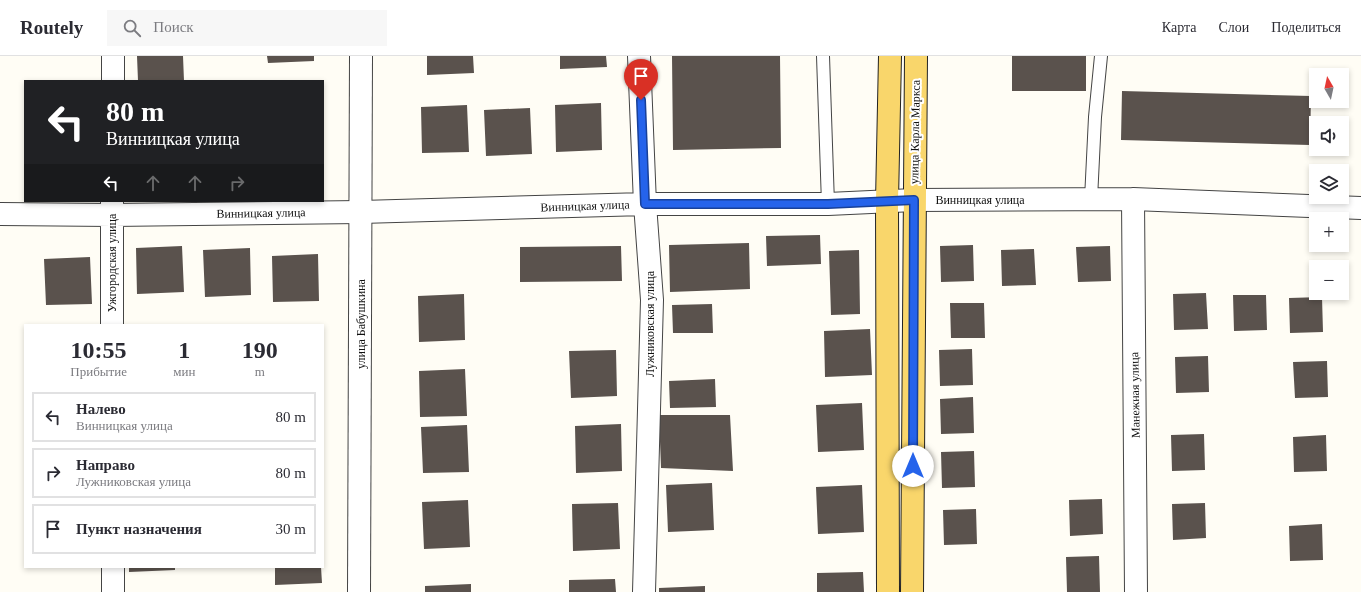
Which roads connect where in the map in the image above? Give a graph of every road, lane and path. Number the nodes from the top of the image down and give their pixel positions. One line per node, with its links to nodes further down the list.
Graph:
1 (113, 56): 8 (street)
2 (361, 56): 17 (street, улица Бабушкина)
3 (639, 56): 13 (street, Лужниковская улица)
4 (823, 56): 14 (lane)
5 (890, 56): 12 (main road)
6 (916, 56): 11 (main road, улица Карла Маркса)
7 (1101, 56): 9 (lane)
8 (113, 80)
9 (1091, 199): 10 (street, Винницкая улица); 11 (street, Винницкая улица)
10 (1133, 199): 16 (street, Винницкая улица); 26 (street, Манежная улица)
11 (914, 200): 12 (street, Винницкая улица); 25 (main road, улица Карла Маркса)
12 (887, 201): 14 (street, Винницкая улица); 24 (main road)
13 (645, 204): 14 (street, Винницкая улица); 17 (street, Винницкая улица); 23 (street, Лужниковская улица)
14 (828, 204)
15 (112, 208): 17 (street, Винницкая улица); 18 (street, Винницкая улица); 19 (street, Ужгородская улица)
16 (1361, 208)
17 (361, 212): 22 (street, улица Бабушкина)
18 (0, 214)
19 (112, 324)
20 (113, 568): 21 (street)
21 (114, 592)
22 (359, 592)
23 (644, 592)
24 (888, 592)
25 (912, 592)
26 (1136, 592)

